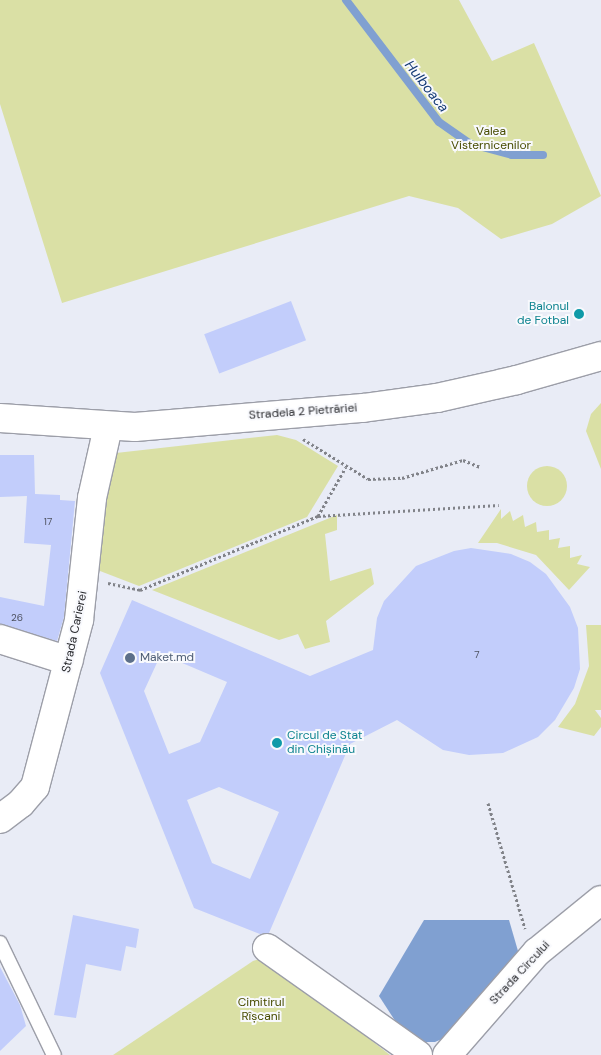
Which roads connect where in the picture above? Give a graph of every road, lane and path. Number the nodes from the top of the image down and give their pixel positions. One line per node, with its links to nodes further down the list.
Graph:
1 (601, 356): 2 (street, Stradela 2 Pietrăriei)
2 (268, 414): 4 (street, Stradela 2 Pietrăriei); 5 (path)
3 (0, 418): 4 (street, Stradela 2 Pietrăriei)
4 (108, 427): 9 (street, Strada Carierei)
5 (346, 467): 6 (path); 8 (path)
6 (480, 467)
7 (499, 505): 8 (path)
8 (318, 516): 9 (path)
9 (86, 578): 11 (street, Strada Carierei)
10 (0, 639): 11 (street)
11 (69, 661): 13 (street, Strada Carierei)
12 (488, 803): 17 (path)
13 (0, 819)
14 (601, 900): 17 (street, Strada Circului)
15 (0, 943): 18 (lane)
16 (268, 948): 19 (street)
17 (537, 952): 20 (street, Strada Circului)
18 (54, 1055)
19 (418, 1055)
20 (447, 1055)

